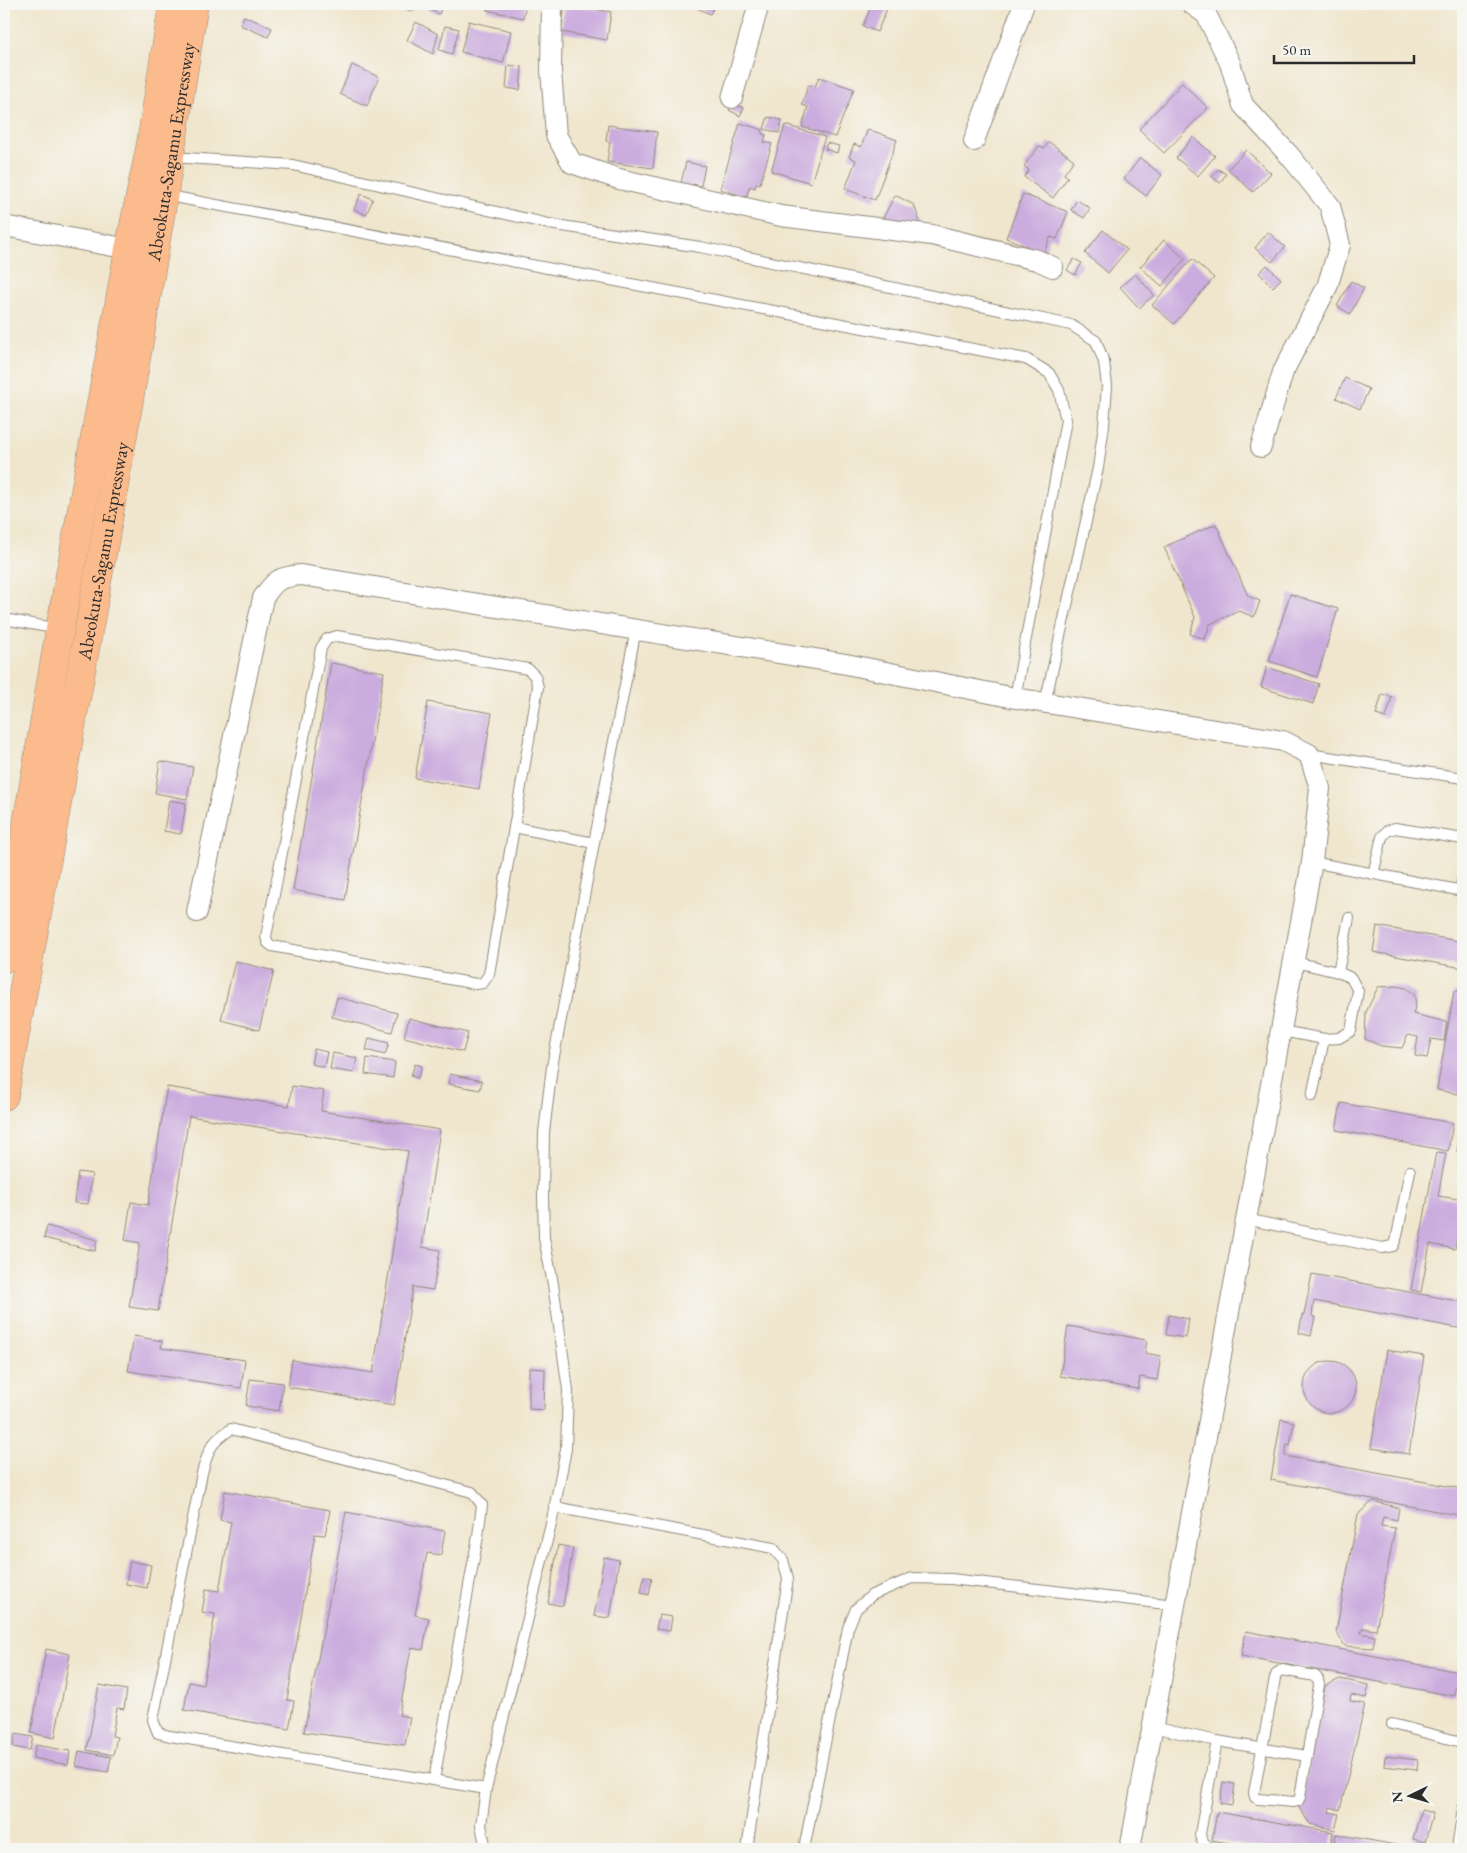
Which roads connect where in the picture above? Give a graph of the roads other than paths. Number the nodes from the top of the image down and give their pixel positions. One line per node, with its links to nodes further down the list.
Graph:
1 (173, 4): 9 (highway, Abeokuta-Sagamu Expressway)
2 (194, 4): 9 (highway, Abeokuta-Sagamu Expressway)
3 (552, 4): 13 (street)
4 (760, 4): 7 (street)
5 (1024, 4): 8 (street)
6 (1192, 4): 14 (street)
7 (732, 98)
8 (974, 140)
9 (160, 152): 10 (highway, Abeokuta-Sagamu Expressway); 19 (lane)
10 (153, 190): 12 (highway, Abeokuta-Sagamu Expressway); 18 (lane); 36 (highway, Abeokuta-Sagamu Expressway)
11 (4, 226): 12 (street)
12 (129, 249): 16 (highway, Abeokuta-Sagamu Expressway)
13 (1053, 268)
14 (1261, 447)
15 (4, 619): 16 (lane)
16 (60, 629): 31 (highway, Abeokuta-Sagamu Expressway)
17 (636, 629): 18 (street); 24 (lane); 29 (street)
18 (1015, 698): 19 (street)
19 (1045, 703): 20 (street)
20 (1309, 754): 21 (lane); 25 (street)
21 (1463, 778)
22 (514, 827): 22 (lane); 24 (lane)
23 (1463, 839): 26 (lane)
24 (594, 843): 40 (lane)
25 (1312, 862): 26 (lane); 32 (street)
26 (1373, 874): 28 (lane)
27 (1463, 877): 28 (lane)
28 (1462, 891)
29 (197, 912)
30 (1349, 918): 33 (lane)
31 (4, 959)
32 (1295, 962): 33 (lane); 34 (street)
33 (1338, 972): 35 (lane)
34 (1282, 1031): 35 (lane); 39 (street)
35 (1324, 1039): 37 (lane)
36 (4, 1096)
37 (1312, 1096)
38 (1410, 1171): 39 (lane)
39 (1246, 1219): 41 (street)
40 (554, 1507): 49 (lane); 52 (lane)
41 (1175, 1605): 43 (street); 53 (lane)
42 (1392, 1724): 45 (lane)
43 (1152, 1726): 44 (lane); 54 (street)
44 (1217, 1741): 46 (lane); 55 (lane)
45 (1463, 1745)
46 (1262, 1748): 47 (lane); 47 (lane); 47 (lane)
47 (1307, 1756)
48 (434, 1780): 48 (lane); 49 (lane)
49 (486, 1789): 51 (lane)
50 (1463, 1808): 56 (lane)
51 (486, 1849)
52 (747, 1849)
53 (804, 1849)
54 (1130, 1849)
55 (1219, 1849)
56 (1457, 1849)

